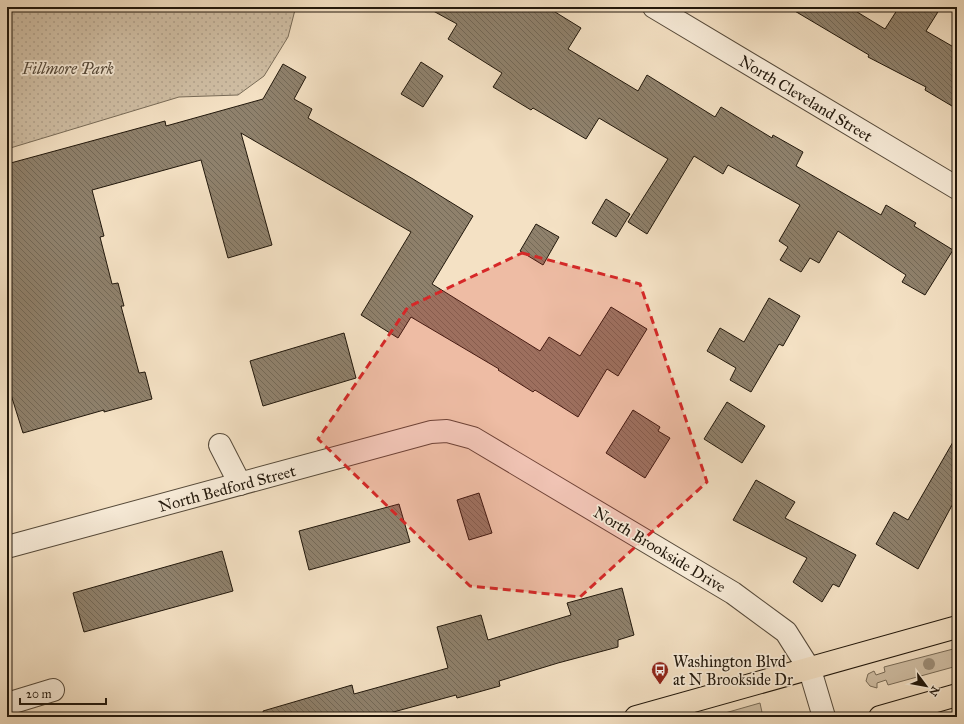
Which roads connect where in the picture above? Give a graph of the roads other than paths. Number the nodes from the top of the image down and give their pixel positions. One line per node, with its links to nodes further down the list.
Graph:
1 (654, 7): 2 (street, North Cleveland Street)
2 (957, 188)
3 (447, 431): 5 (street, North Bedford Street); 8 (street, North Brookside Drive)
4 (220, 445): 5 (street)
5 (240, 484): 6 (street, North Bedford Street)
6 (7, 547)
7 (957, 627): 8 (main road)
8 (810, 670): 12 (main road); 13 (street, North Brookside Drive)
9 (53, 690): 11 (street)
10 (957, 695): 14 (main road)
11 (7, 704)
12 (636, 717)
13 (824, 717)
14 (880, 717)

